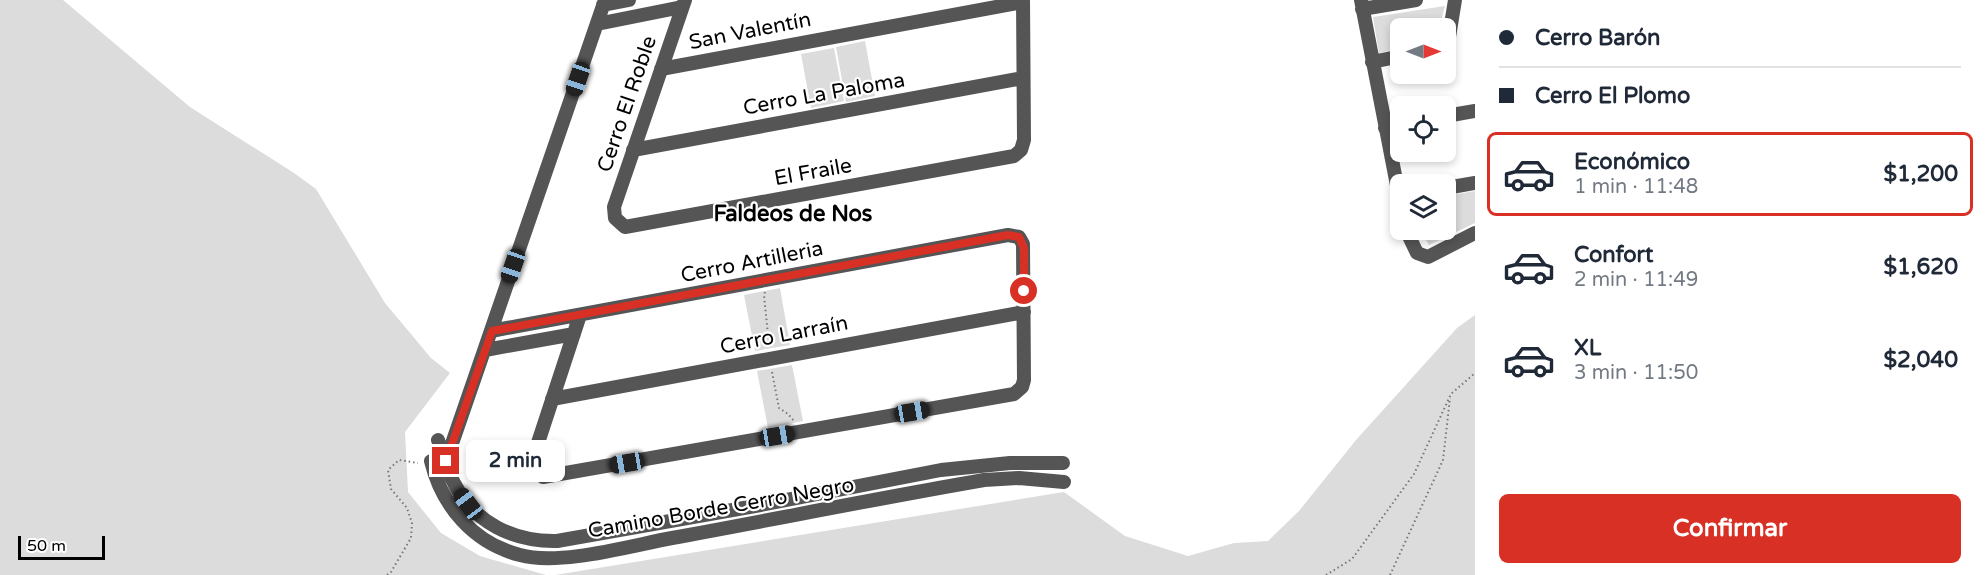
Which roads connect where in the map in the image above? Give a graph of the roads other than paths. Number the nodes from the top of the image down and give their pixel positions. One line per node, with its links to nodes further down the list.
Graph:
1 (629, 0): 5 (street)
2 (1416, 0): 7 (street)
3 (1455, 0): 9 (street)
4 (1023, 1): 13 (street, San Valentín); 14 (street)
5 (604, 3): 10 (street)
6 (684, 3): 10 (street); 13 (street, Cerro El Roble)
7 (1383, 3): 8 (street)
8 (1361, 5): 12 (street)
9 (1452, 18)
10 (597, 24): 28 (street)
11 (1390, 58): 12 (street)
12 (1372, 62): 18 (street)
13 (661, 69): 19 (street, Cerro El Roble)
14 (1023, 78): 19 (street, Cerro La Paloma); 23 (street, El Fraile)
15 (1475, 111): 16 (street)
16 (1456, 114)
17 (1390, 127): 18 (street)
18 (1385, 128): 20 (street)
19 (633, 150): 23 (street, Cerro El Roble)
20 (1395, 174)
21 (1475, 183): 22 (street)
22 (1456, 186)
23 (617, 222)
24 (1475, 233): 25 (street)
25 (1411, 240)
26 (1024, 312): 27 (street, Cerro Artilleria); 31 (street, Cerro Larraín); 31 (street)
27 (580, 315): 28 (street, Cerro Artilleria); 29 (street)
28 (492, 331): 30 (street)
29 (573, 334): 30 (street); 31 (street)
30 (485, 350): 33 (street)
31 (552, 399)
32 (438, 440): 33 (street, Camino Borde Cerro Negro)
33 (437, 465): 33 (street, Camino Borde Cerro Negro)

